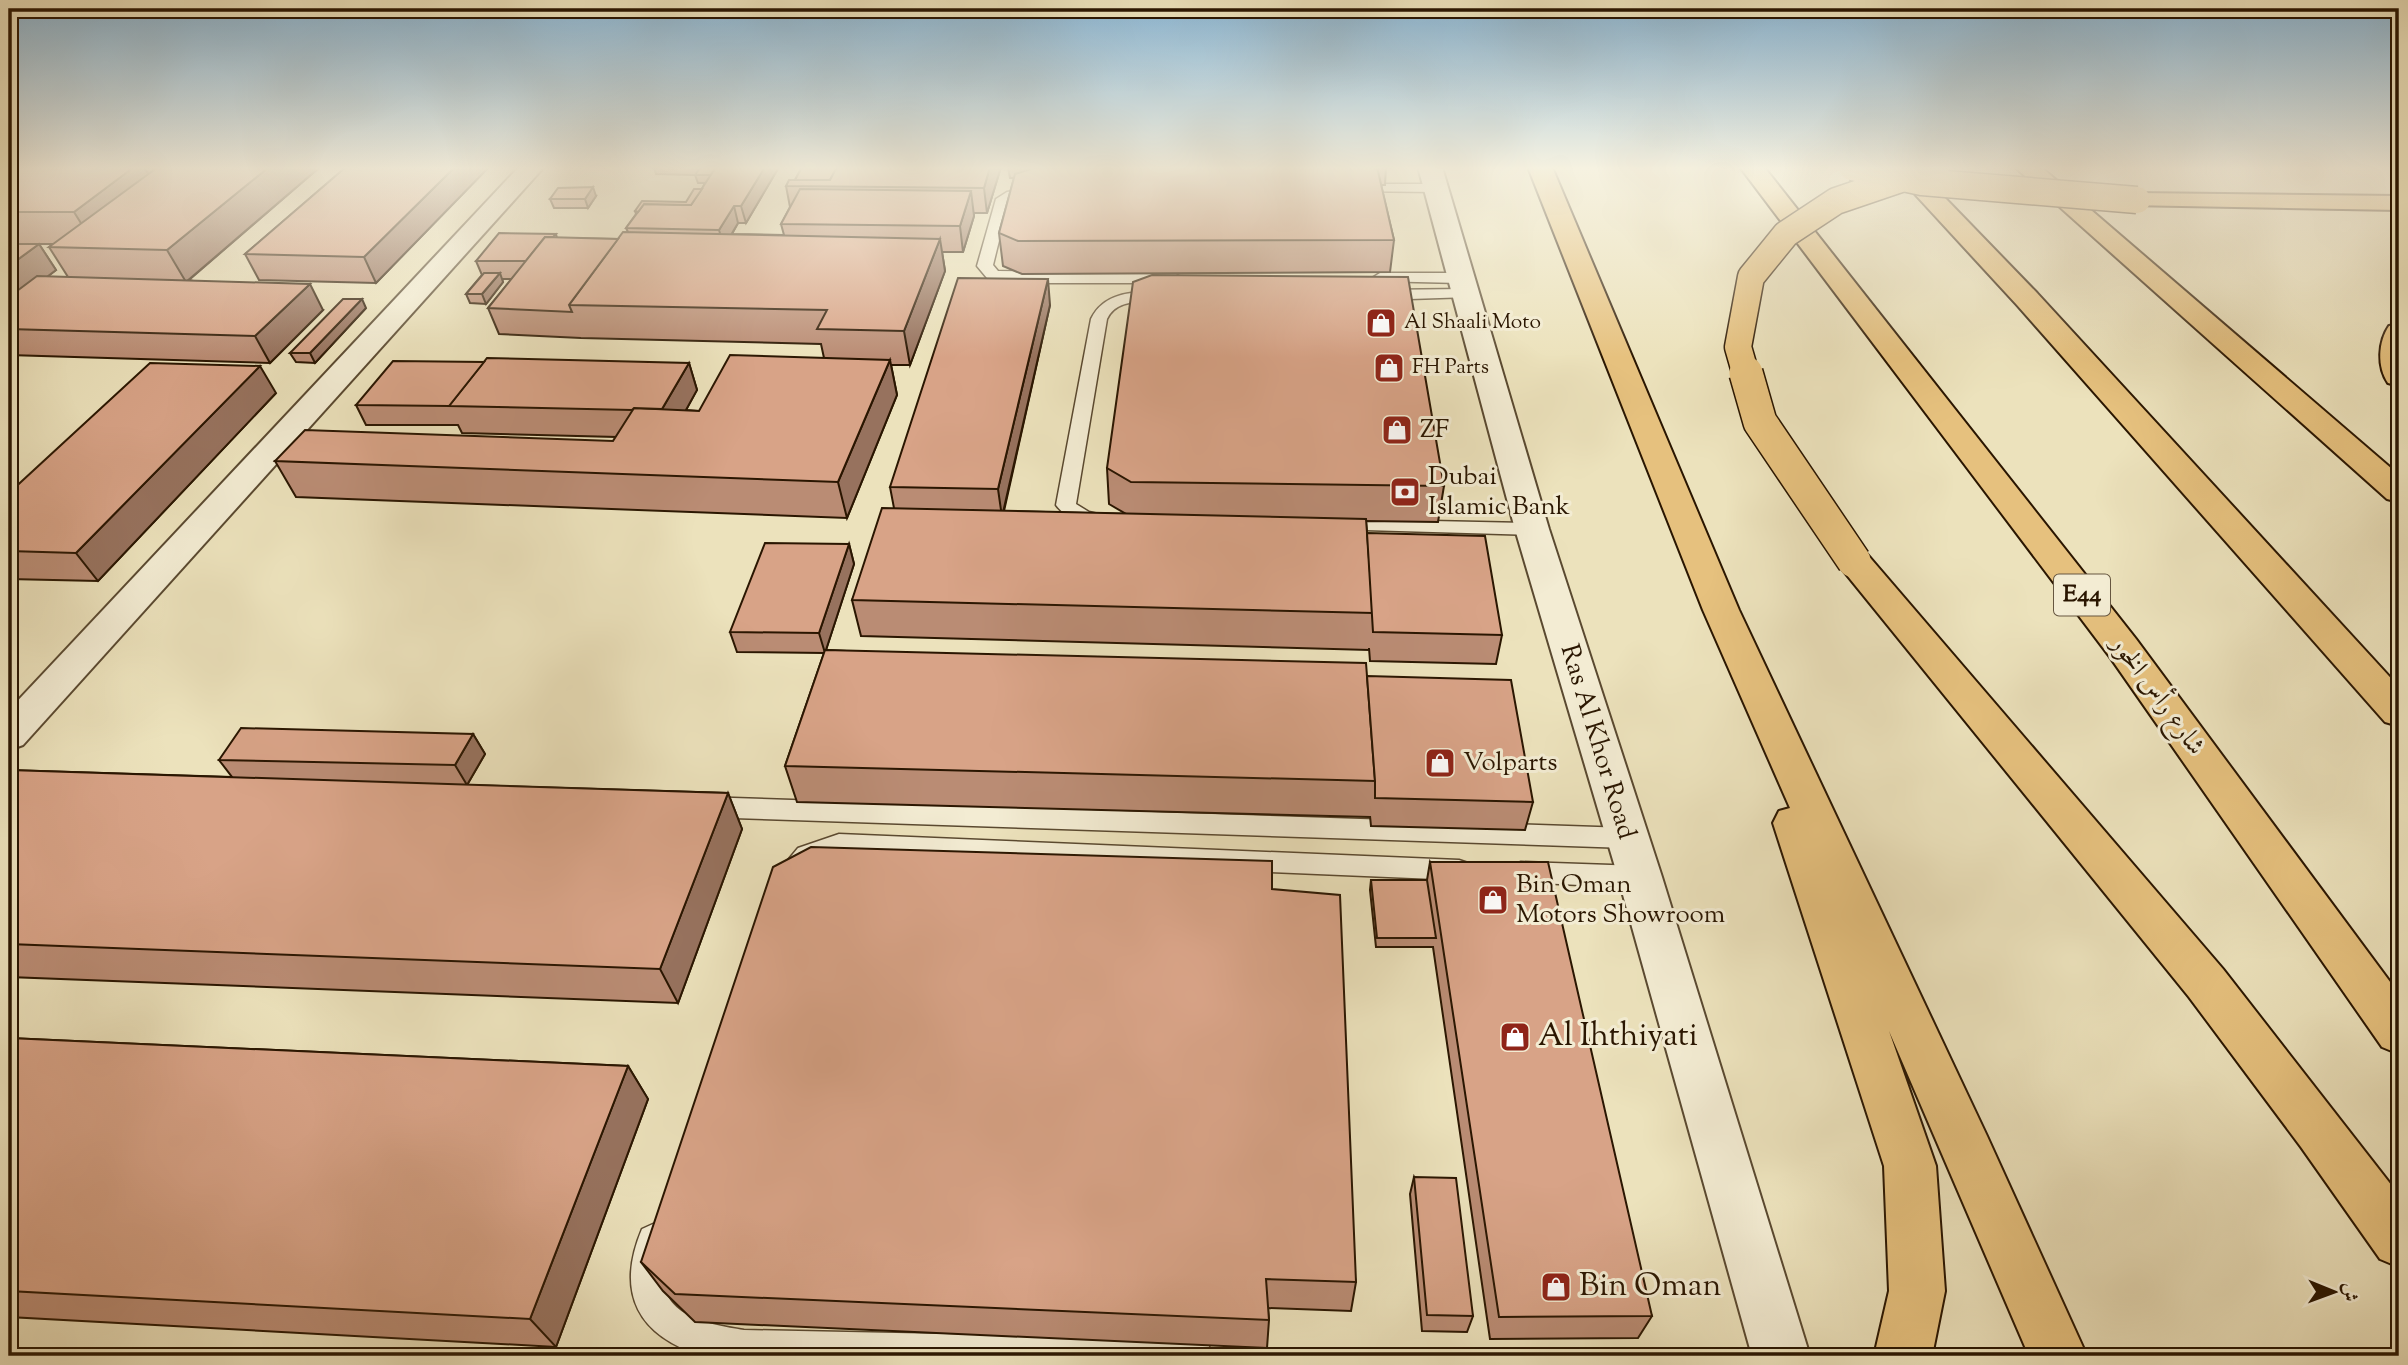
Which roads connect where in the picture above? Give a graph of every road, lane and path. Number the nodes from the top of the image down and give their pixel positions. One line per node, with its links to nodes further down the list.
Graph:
1 (473, 231): 21 (street)
2 (994, 231): 9 (lane)
3 (1447, 231): 11 (street, Ras Al Khor Road)
4 (1566, 231): 19 (highway)
5 (1791, 231): 28 (highway, bridge)
6 (1801, 231): 26 (highway, شارع رأس الخور / E44)
7 (1962, 231): 20 (highway)
8 (2100, 231): 15 (highway)
9 (1183, 278)
10 (1359, 286): 11 (lane)
11 (1462, 286): 18 (street, Ras Al Khor Road)
12 (1177, 296): 16 (lane)
13 (2399, 332): 14 (highway)
14 (2399, 377)
15 (2399, 492)
16 (1119, 520)
17 (1325, 525): 18 (lane)
18 (1532, 529): 23 (street, Ras Al Khor Road)
19 (1721, 610): 31 (highway); 32 (highway)
20 (2399, 712)
21 (9, 734)
22 (678, 806): 23 (lane)
23 (1627, 838): 25 (street, Ras Al Khor Road)
24 (781, 875): 25 (lane)
25 (1640, 877): 30 (street, Ras Al Khor Road)
26 (2399, 1032)
27 (662, 1210): 29 (lane)
28 (2399, 1240)
29 (1196, 1356)
30 (1781, 1356)
31 (1903, 1356)
32 (2058, 1356)

